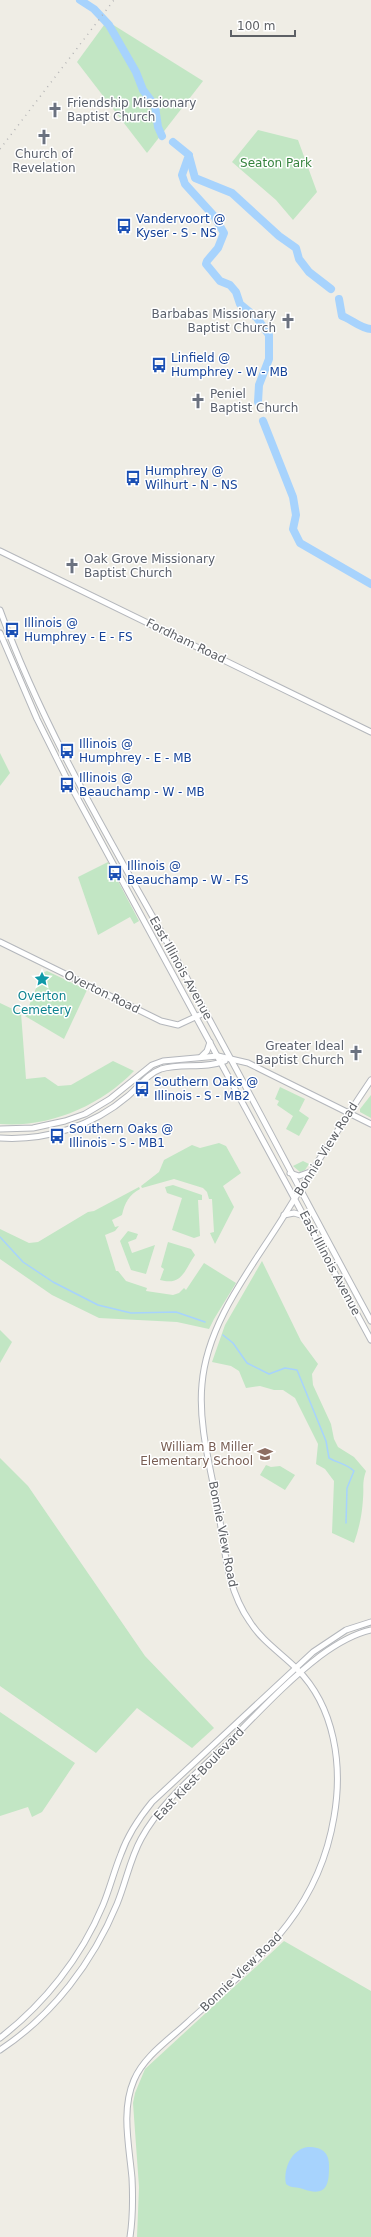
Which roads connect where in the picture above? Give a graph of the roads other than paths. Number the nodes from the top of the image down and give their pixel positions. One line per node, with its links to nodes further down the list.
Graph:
1 (0, 551): 4 (main road, Fordham Road)
2 (0, 611): 6 (main road, East Illinois Avenue)
3 (0, 633): 7 (main road, East Illinois Avenue)
4 (371, 732)
5 (0, 942): 7 (main road, Overton Road)
6 (206, 1012): 7 (main road, Overton Road); 11 (main road, East Illinois Avenue)
7 (197, 1017): 8 (main road, East Illinois Avenue)
8 (210, 1042): 9 (main road, East Illinois Avenue); 10 (main road)
9 (218, 1056): 10 (main road); 11 (main road); 12 (main road, East Illinois Avenue)
10 (200, 1057): 13 (main road)
11 (230, 1060): 12 (main road); 16 (main road); 17 (main road, East Illinois Avenue)
12 (222, 1063): 14 (main road); 18 (main road, East Illinois Avenue)
13 (149, 1067): 14 (main road); 20 (main road)
14 (153, 1073): 22 (main road)
15 (371, 1080): 16 (main road, Bonnie View Road)
16 (349, 1113): 19 (main road); 24 (main road, Bonnie View Road)
17 (261, 1118): 18 (main road); 25 (main road, East Illinois Avenue)
18 (253, 1122): 27 (main road, East Illinois Avenue)
19 (371, 1124)
20 (53, 1125): 21 (main road); 22 (main road)
21 (0, 1129)
22 (55, 1133): 23 (main road)
23 (0, 1138)
24 (311, 1172): 25 (main road); 26 (main road, Bonnie View Road)
25 (290, 1173): 26 (main road, East Illinois Avenue)
26 (300, 1190): 27 (main road, Bonnie View Road); 30 (main road, East Illinois Avenue)
27 (295, 1199): 28 (main road, Bonnie View Road); 29 (main road, East Illinois Avenue)
28 (284, 1215): 29 (main road); 36 (main road, Bonnie View Road)
29 (304, 1216): 31 (main road, East Illinois Avenue)
30 (340, 1265): 31 (main road); 32 (main road, East Illinois Avenue)
31 (333, 1269): 33 (main road, East Illinois Avenue)
32 (371, 1321)
33 (370, 1336)
34 (371, 1622): 36 (main road, East Kiest Boulevard)
35 (371, 1630): 37 (main road, East Kiest Boulevard)
36 (295, 1668): 37 (main road, Bonnie View Road); 38 (main road, East Kiest Boulevard)
37 (301, 1673): 39 (main road, East Kiest Boulevard); 40 (main road, Bonnie View Road)
38 (0, 2038)
39 (0, 2050)
40 (130, 2237)

